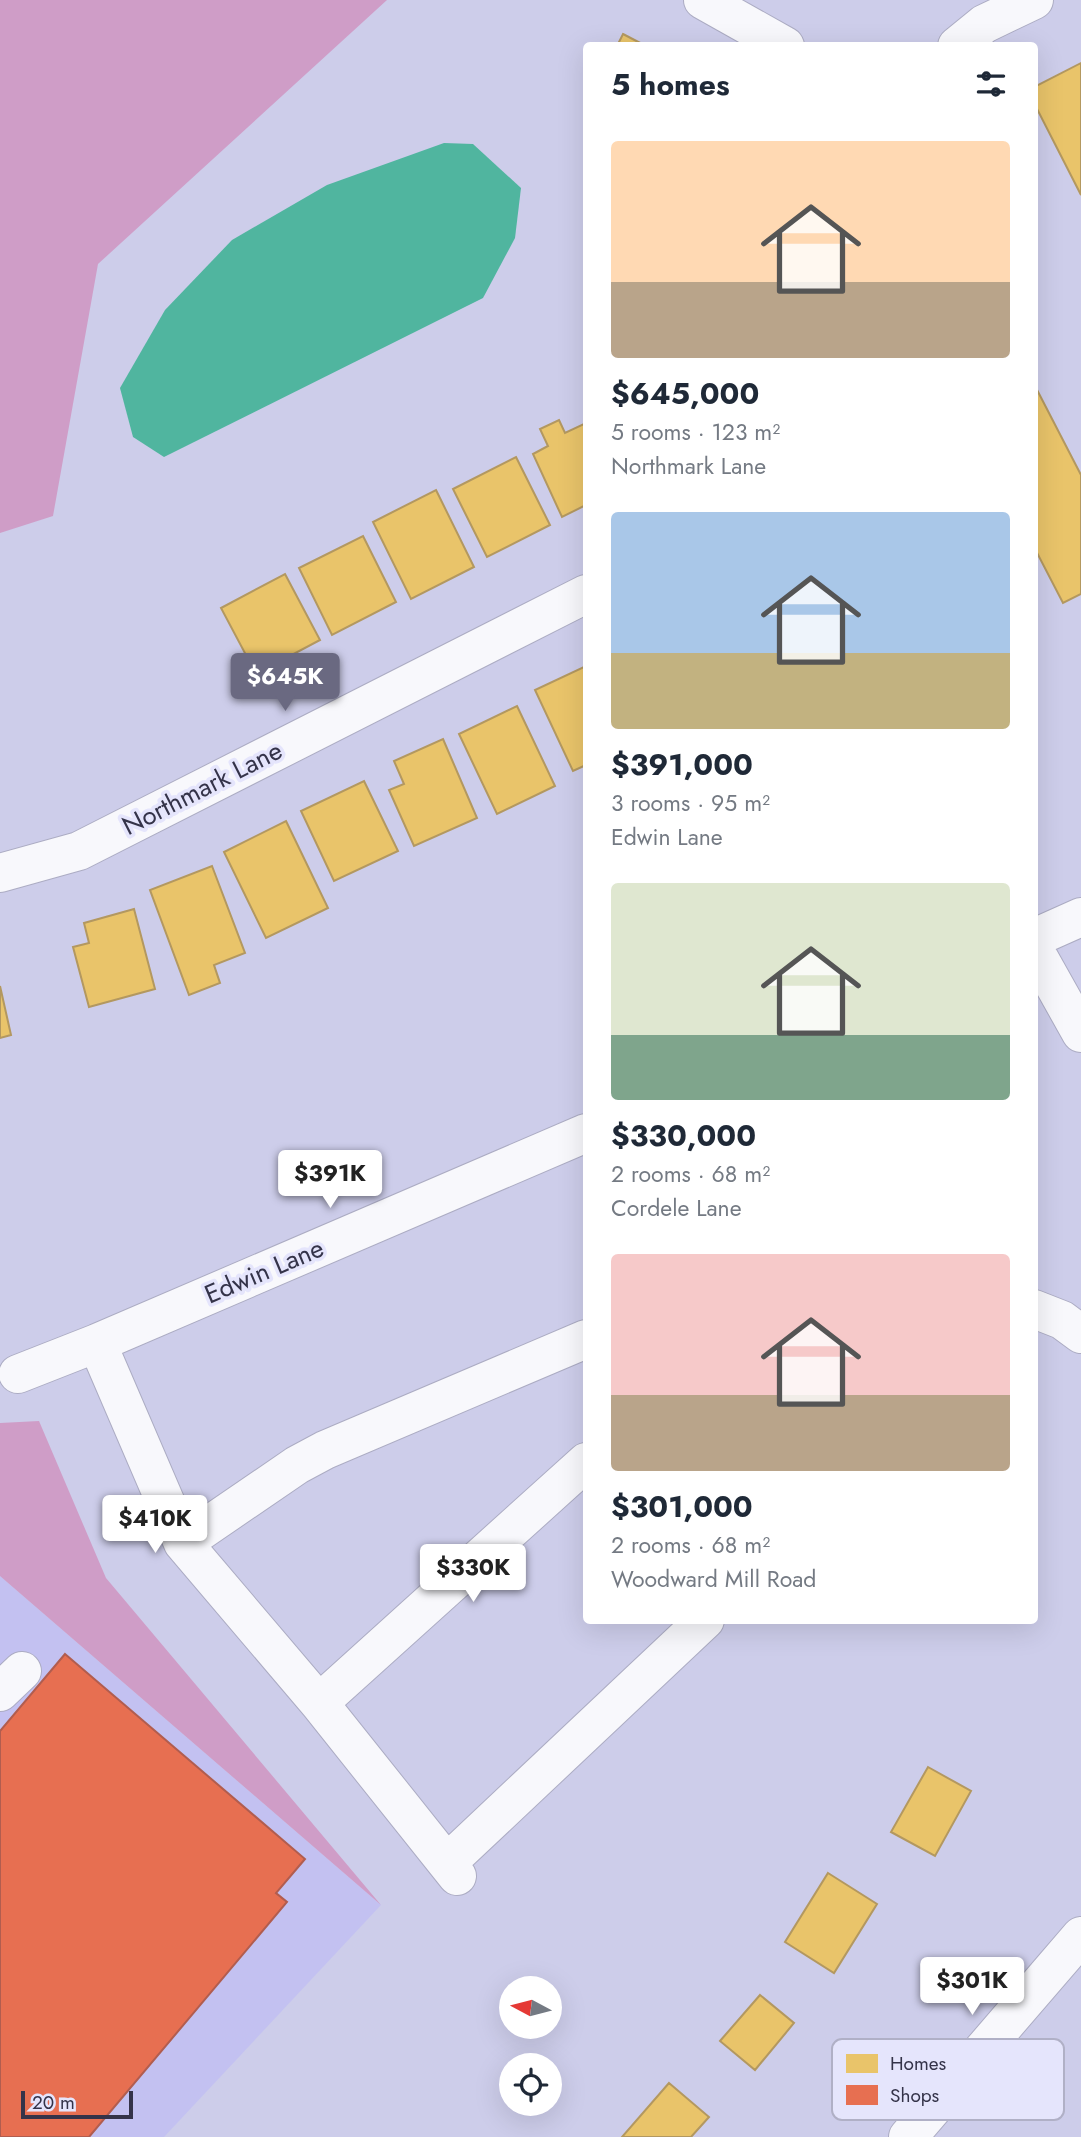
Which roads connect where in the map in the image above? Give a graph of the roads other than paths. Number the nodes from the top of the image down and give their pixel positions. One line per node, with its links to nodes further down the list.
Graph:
1 (704, 0): 3 (street)
2 (1034, 0): 4 (street)
3 (778, 42)
4 (962, 42)
5 (583, 596): 6 (street, Northmark Lane)
6 (0, 873)
7 (1081, 917): 8 (street)
8 (1038, 936)
9 (1038, 956): 10 (street)
10 (1081, 1033)
11 (583, 1134): 15 (street, Edwin Lane)
12 (1038, 1311): 13 (street)
13 (1081, 1334)
14 (583, 1340): 18 (street)
15 (97, 1343): 16 (street, Edwin Lane); 18 (street)
16 (18, 1374)
17 (583, 1465): 20 (street)
18 (183, 1543): 20 (street)
19 (701, 1624): 20 (street)
20 (319, 1703)
21 (1081, 1936): 22 (street)
22 (992, 2039)
23 (923, 2120): 24 (street)
24 (908, 2137)

